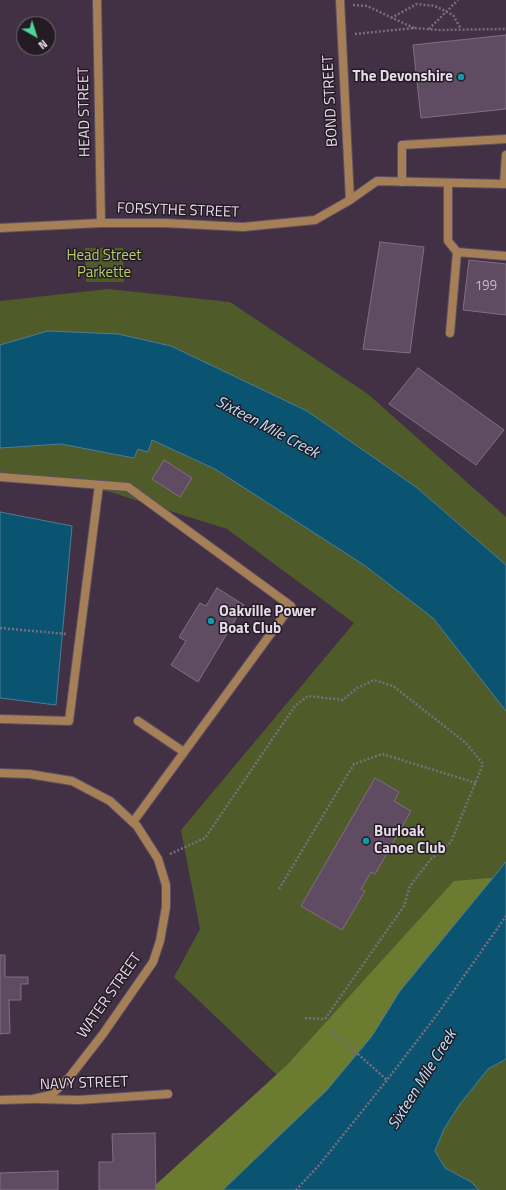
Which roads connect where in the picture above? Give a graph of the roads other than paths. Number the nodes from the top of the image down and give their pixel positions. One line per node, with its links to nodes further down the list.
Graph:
1 (97, 0): 9 (street, HEAD STREET)
2 (340, 2): 8 (street, BOND STREET)
3 (506, 139): 5 (street)
4 (506, 155): 7 (street)
5 (402, 182): 6 (street, FORSYTHE STREET); 8 (street, FORSYTHE STREET)
6 (448, 183): 7 (street, FORSYTHE STREET); 11 (street)
7 (505, 184)
8 (350, 200): 9 (street, FORSYTHE STREET)
9 (101, 223): 10 (street, FORSYTHE STREET)
10 (0, 228)
11 (457, 252): 12 (street); 13 (street)
12 (506, 256)
13 (450, 333)
14 (0, 477): 15 (street)
15 (99, 485): 16 (street); 18 (street)
16 (0, 719)
17 (138, 721): 18 (street)
18 (184, 752): 20 (street)
19 (0, 773): 20 (street, WATER STREET)
20 (133, 822): 22 (street, WATER STREET)
21 (168, 1094): 22 (street, NAVY STREET)
22 (33, 1099): 23 (street, NAVY STREET)
23 (0, 1100)

